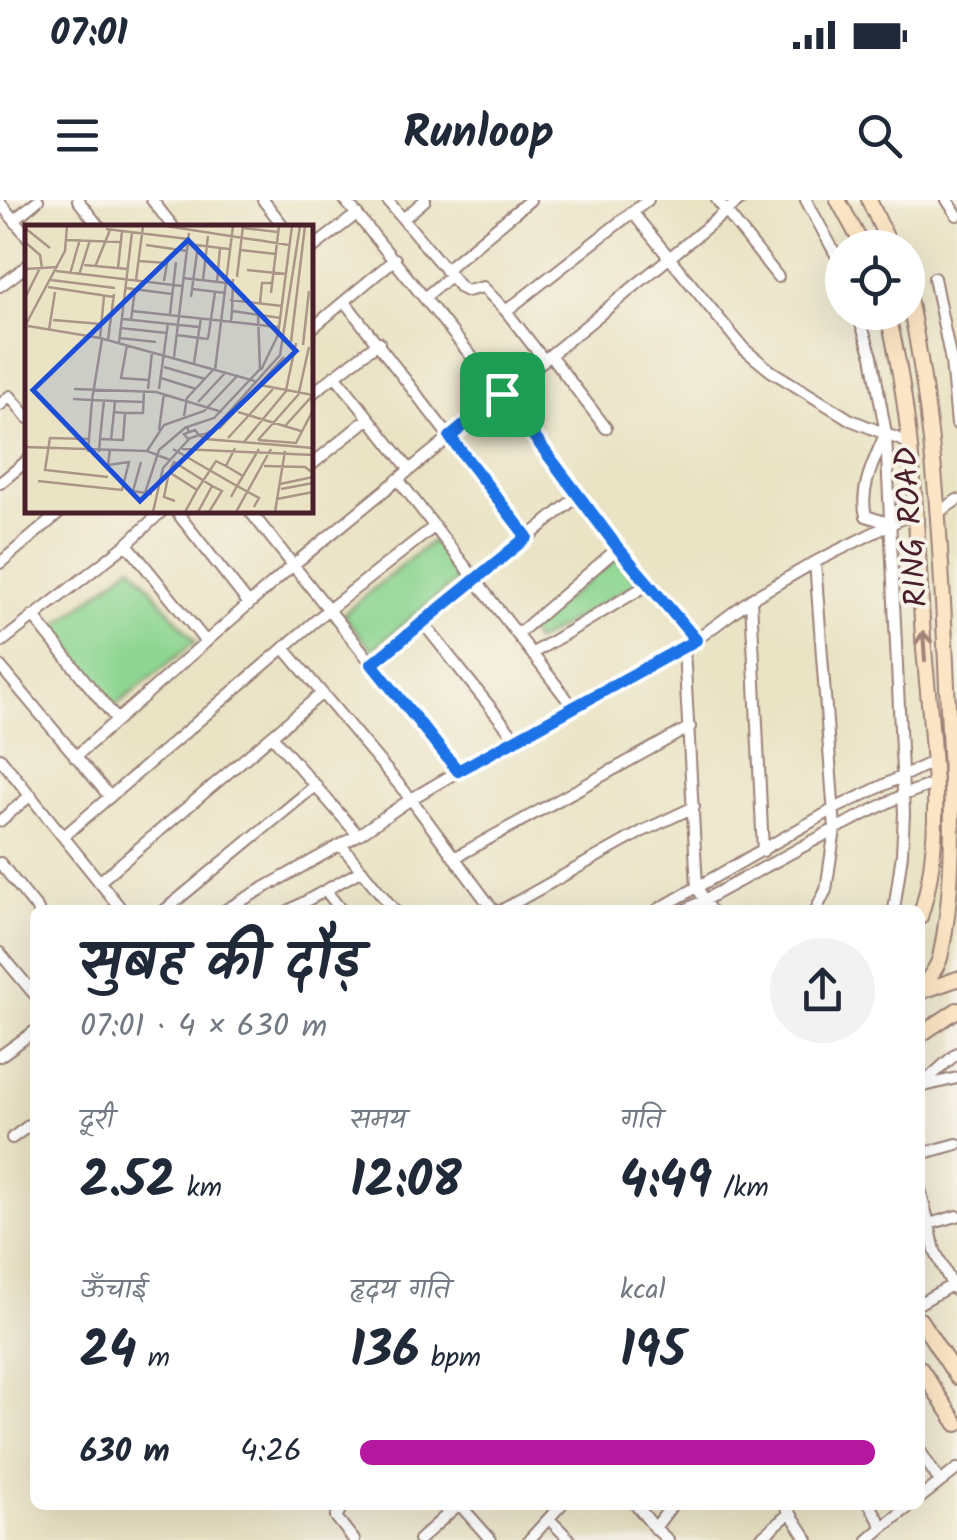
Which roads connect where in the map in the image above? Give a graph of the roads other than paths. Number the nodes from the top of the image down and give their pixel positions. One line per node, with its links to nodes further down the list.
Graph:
1 (38, 200): 22 (street)
2 (78, 200): 23 (street)
3 (152, 200): 24 (street)
4 (262, 200): 25 (street)
5 (345, 200): 19 (street)
6 (388, 200): 21 (street)
7 (424, 200): 21 (street)
8 (530, 200): 34 (street)
9 (648, 200): 18 (street)
10 (717, 200): 17 (street)
11 (740, 200): 17 (street)
12 (806, 200): 29 (street)
13 (838, 200): 26 (main road)
14 (869, 200): 27 (main road)
15 (947, 200): 20 (street)
16 (0, 203): 22 (street)
17 (726, 211): 31 (street); 35 (street)
18 (632, 212): 31 (street); 40 (street)
19 (357, 214): 30 (street); 32 (street)
20 (957, 215)
21 (402, 219): 34 (street)
22 (14, 220): 28 (street)
23 (98, 225)
24 (172, 225)
25 (283, 225)
26 (854, 230)
27 (882, 230)
28 (25, 233)
29 (825, 235)
30 (312, 248)
31 (670, 258): 46 (street); 55 (street)
32 (395, 259): 38 (street); 39 (street)
33 (25, 267): 37 (street)
34 (448, 273): 38 (street); 40 (street)
35 (778, 277)
36 (934, 278): 53 (street)
37 (0, 286)
38 (424, 298): 49 (street)
39 (345, 302): 41 (street); 45 (street)
40 (506, 311): 46 (street)
41 (312, 328)
42 (864, 330): 55 (street)
43 (892, 330): 58 (main road, RING ROAD)
44 (916, 330): 57 (main road, RING ROAD)
45 (379, 342): 47 (street); 56 (street)
46 (547, 358): 49 (street); 54 (street)
47 (335, 375): 48 (street); 52 (street)
48 (312, 393)
49 (502, 394): 56 (street); 64 (street)
50 (0, 405): 51 (street)
51 (25, 414)
52 (369, 418): 60 (street); 61 (street)
53 (957, 424)
54 (606, 428)
55 (886, 434): 58 (street); 72 (street); 72 (street)
56 (450, 437): 61 (street); 74 (street)
57 (932, 440): 58 (main road); 71 (main road, RING ROAD)
58 (909, 443): 70 (main road, RING ROAD)
59 (25, 462): 63 (street)
60 (312, 464)
61 (410, 470): 62 (street)
62 (398, 479): 73 (street); 79 (street)
63 (0, 482)
64 (578, 496): 74 (street); 76 (street)
65 (957, 500): 71 (street)
66 (62, 512): 78 (street)
67 (161, 512): 75 (street)
68 (177, 512): 83 (street)
69 (254, 512): 79 (street)
70 (915, 512): 72 (street); 104 (main road, RING ROAD, one-way to 70)
71 (939, 512): 144 (main road, RING ROAD)
72 (891, 524): 77 (street); 106 (street)
73 (434, 526): 80 (street); 84 (street)
74 (527, 537): 80 (street)
75 (127, 544): 85 (street); 89 (street)
76 (618, 548): 81 (street); 87 (street)
77 (815, 562): 82 (street); 114 (street)
78 (0, 563)
79 (292, 566): 83 (street); 84 (street)
80 (475, 580): 86 (street); 87 (street)
81 (649, 584): 88 (street); 93 (street)
82 (751, 599): 88 (street); 120 (street)
83 (249, 604): 89 (street)
84 (328, 610): 91 (street); 94 (street)
85 (33, 616): 90 (street); 98 (street)
86 (423, 623): 94 (street); 101 (street)
87 (518, 634): 93 (street)
88 (696, 640): 92 (street)
89 (206, 642): 98 (street)
90 (0, 643)
91 (284, 648): 96 (street); 111 (street)
92 (684, 649): 97 (street); 99 (street)
93 (532, 654): 97 (street)
94 (372, 664): 105 (street)
95 (0, 666): 102 (street)
96 (321, 694): 100 (street); 112 (street)
97 (573, 706): 101 (street)
98 (117, 720): 102 (street)
99 (690, 727): 113 (street); 121 (street)
100 (272, 736): 108 (street); 124 (street)
101 (515, 738): 105 (street)
102 (75, 757): 111 (street)
103 (0, 758): 109 (street)
104 (932, 762): 106 (street); 107 (main road, RING ROAD)
105 (458, 771): 112 (street)
106 (902, 774): 110 (street); 114 (street)
107 (933, 784): 110 (street); 141 (main road, RING ROAD)
108 (316, 785): 118 (street); 129 (street)
109 (31, 795): 115 (street); 117 (street)
110 (903, 795): 116 (street); 140 (street)
111 (110, 797): 117 (street)
112 (411, 799): 118 (street); 121 (street)
113 (694, 807): 125 (street); 135 (street)
114 (834, 810): 116 (street); 120 (street)
115 (0, 820)
116 (835, 830): 138 (street); 139 (street)
117 (64, 836): 124 (street)
118 (358, 836): 119 (street)
119 (341, 845): 123 (street); 130 (street)
120 (763, 851): 125 (street)
121 (454, 858): 134 (street)
122 (0, 864): 127 (street)
123 (362, 870): 126 (street); 133 (street)
124 (99, 882): 128 (street)
125 (697, 888): 136 (street); 137 (street)
126 (326, 892): 131 (street); 132 (street)
127 (34, 905)
128 (118, 905)
129 (170, 905)
130 (234, 905)
131 (300, 905)
132 (337, 905)
133 (390, 905)
134 (489, 905)
135 (511, 905)
136 (665, 905)
137 (706, 905)
138 (708, 905)
139 (818, 905)
140 (895, 905)
141 (924, 905)
142 (0, 953): 145 (street)
143 (957, 979): 146 (main road)
144 (925, 983)
145 (30, 989)
146 (925, 989)
147 (957, 1010): 148 (main road)
148 (925, 1032)
149 (30, 1035): 151 (street)
150 (957, 1053): 153 (street)
151 (0, 1056)
152 (957, 1078): 154 (street)
153 (925, 1082)
154 (925, 1085)
155 (30, 1125): 156 (street)
156 (12, 1138)
157 (957, 1144): 158 (street)
158 (925, 1153)
159 (957, 1216): 160 (street)
160 (925, 1225)
161 (925, 1227): 162 (street)
162 (955, 1287): 163 (street)
163 (925, 1301)
164 (925, 1328): 166 (main road)
165 (925, 1376): 167 (main road)
166 (957, 1377)
167 (957, 1424)
168 (925, 1460): 170 (street)
169 (957, 1469): 170 (street)
170 (940, 1482): 171 (street)
171 (925, 1494)
172 (340, 1510): 184 (street)
173 (453, 1510): 185 (street)
174 (464, 1510): 186 (street)
175 (555, 1510): 187 (street); 188 (street)
176 (640, 1510): 182 (street)
177 (668, 1510): 182 (street)
178 (787, 1510): 190 (street)
179 (789, 1510): 191 (street)
180 (873, 1510): 183 (street)
181 (905, 1510): 183 (street)
182 (655, 1528): 189 (street)
183 (883, 1528): 192 (street)
184 (354, 1540)
185 (419, 1540)
186 (491, 1540)
187 (529, 1540)
188 (570, 1540)
189 (668, 1540)
190 (758, 1540)
191 (808, 1540)
192 (868, 1540)

